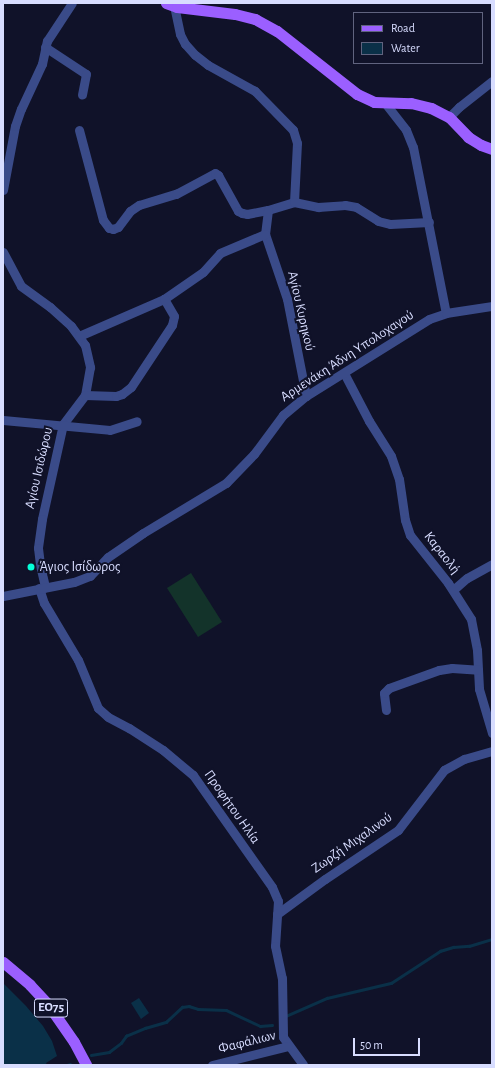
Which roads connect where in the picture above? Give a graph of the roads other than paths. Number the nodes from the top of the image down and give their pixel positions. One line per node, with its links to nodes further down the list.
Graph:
1 (72, 3): 3 (street)
2 (174, 5): 6 (main road); 11 (street)
3 (45, 47): 5 (street); 10 (street)
4 (492, 81): 7 (street)
5 (82, 95)
6 (385, 103): 7 (main road); 13 (street)
7 (449, 117): 9 (main road)
8 (79, 130): 12 (street)
9 (492, 149)
10 (3, 190)
11 (294, 202): 12 (street); 13 (street)
12 (268, 210): 14 (street, Αγίου Κυρηκού)
13 (429, 222): 18 (street)
14 (265, 234): 16 (street); 22 (street, Αγίου Κυρηκού)
15 (3, 252): 19 (street, Αγίου Ισιδώρου)
16 (164, 299): 19 (street); 21 (street)
17 (492, 306): 18 (street, Αρμενάκη Άδνη Υπολοχαγού)
18 (446, 313): 20 (street, Αρμενάκη Άδνη Υπολοχαγού)
19 (79, 336): 21 (street, Αγίου Ισιδώρου)
20 (344, 373): 22 (street, Αρμενάκη Άδνη Υπολοχαγού); 28 (street, Καραολή)
21 (85, 394): 25 (street, Αγίου Ισιδώρου)
22 (306, 396): 27 (street, Αρμενάκη Άδνη Υπολοχαγού)
23 (3, 420): 25 (street)
24 (137, 421): 25 (street)
25 (63, 424): 27 (street, Αγίου Ισιδώρου)
26 (492, 564): 28 (street)
27 (42, 588): 29 (street, Αρμενάκη Άδνη Υπολοχαγού); 34 (street, Προφήτου Ηλία)
28 (453, 590): 30 (street, Καραολή)
29 (3, 596)
30 (478, 670): 31 (street); 32 (street, Καραολή)
31 (386, 710)
32 (492, 734)
33 (492, 751): 34 (street, Ζωρζή Μιχαλινού)
34 (278, 914): 37 (street, Προφήτου Ηλία)
35 (3, 962): 39 (main road, ΕΟ75)
36 (3, 971): 38 (main road, ΕΟ75)
37 (288, 1046): 40 (street, Φαφάλιων); 41 (street, Προφήτου Ηλία)
38 (79, 1065)
39 (86, 1065)
40 (212, 1065)
41 (302, 1065)

